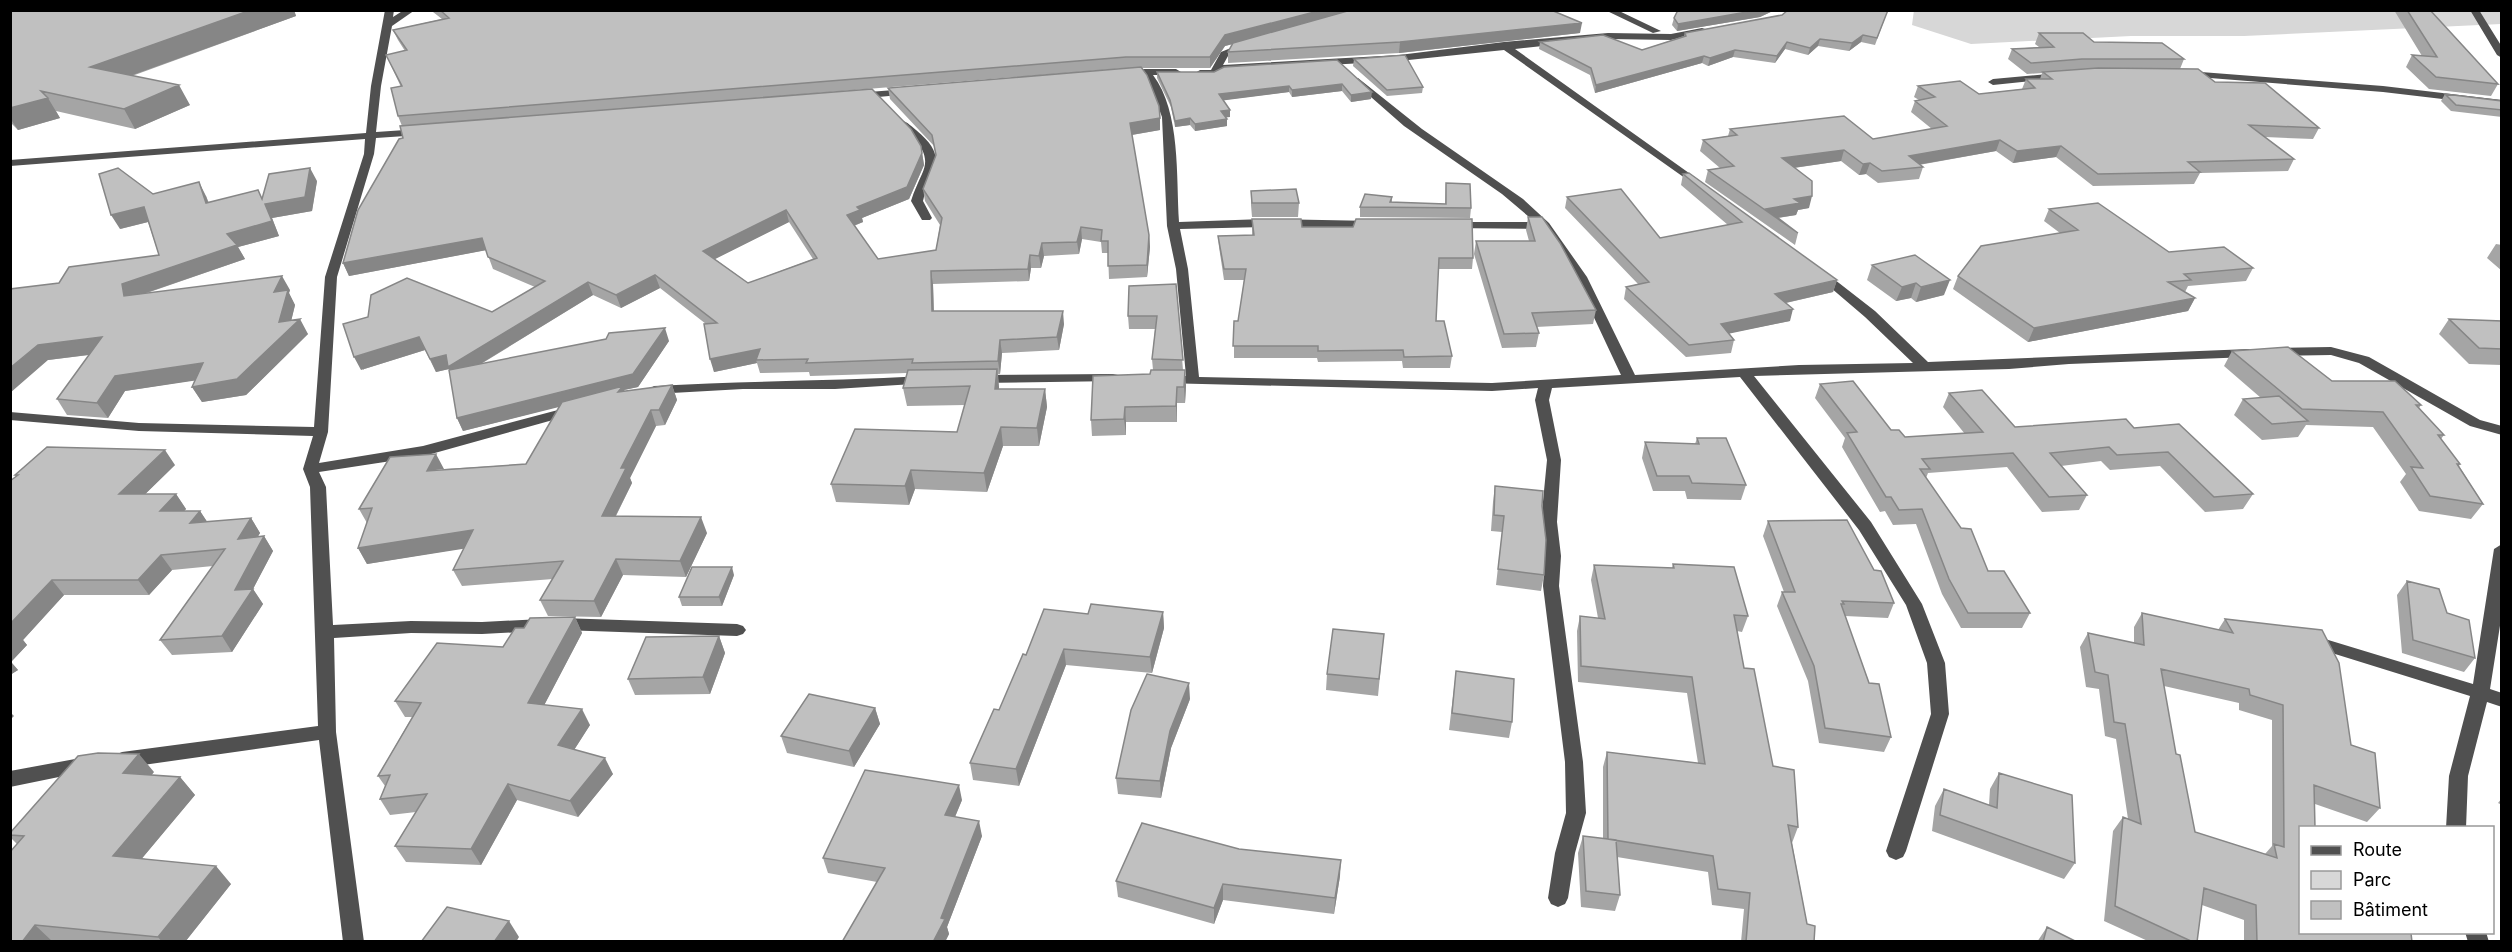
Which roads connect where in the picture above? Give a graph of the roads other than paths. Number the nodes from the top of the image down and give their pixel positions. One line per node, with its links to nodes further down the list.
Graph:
1 (411, 10): 5 (street)
2 (1609, 10): 6 (street)
3 (1635, 10): 6 (street)
4 (2474, 10): 11 (street)
5 (389, 17): 24 (street)
6 (1627, 20): 8 (street)
7 (1716, 29): 8 (street)
8 (1671, 38): 10 (street)
9 (1261, 41): 15 (street)
10 (1504, 45): 12 (street); 26 (street)
11 (2502, 55)
12 (1340, 61): 15 (street); 30 (street)
13 (1145, 72): 14 (street); 15 (street); 31 (street)
14 (1118, 74)
15 (1214, 74)
16 (2175, 74): 21 (street)
17 (2070, 76): 18 (street)
18 (1993, 82)
19 (917, 91): 22 (street)
20 (847, 97): 22 (street)
21 (2502, 103)
22 (884, 104): 27 (street)
23 (433, 130): 24 (street)
24 (370, 136): 25 (street); 46 (street)
25 (10, 163)
26 (1712, 195)
27 (926, 218)
28 (1387, 225): 31 (street)
29 (1434, 225): 30 (street)
30 (1545, 225): 35 (street)
31 (1173, 226): 40 (street)
32 (1812, 267): 33 (street)
33 (1924, 366): 34 (street); 45 (street)
34 (1744, 372): 35 (street); 57 (street)
35 (1630, 378): 41 (street)
36 (1129, 379): 39 (street)
37 (1150, 379): 40 (street)
38 (936, 380): 42 (street)
39 (958, 380)
40 (1193, 381): 41 (street)
41 (1546, 386): 58 (street)
42 (637, 393)
43 (592, 405): 47 (street)
44 (10, 416): 46 (street)
45 (2502, 431)
46 (321, 432): 47 (street)
47 (310, 469): 50 (street)
48 (2502, 549): 52 (street)
49 (737, 630): 50 (street)
50 (325, 632): 54 (street)
51 (2325, 645): 52 (street)
52 (2480, 692): 53 (street); 56 (street)
53 (2502, 700)
54 (327, 732): 55 (street); 59 (street)
55 (10, 779)
56 (2456, 826)
57 (1896, 850)
58 (1558, 898)
59 (354, 942)

